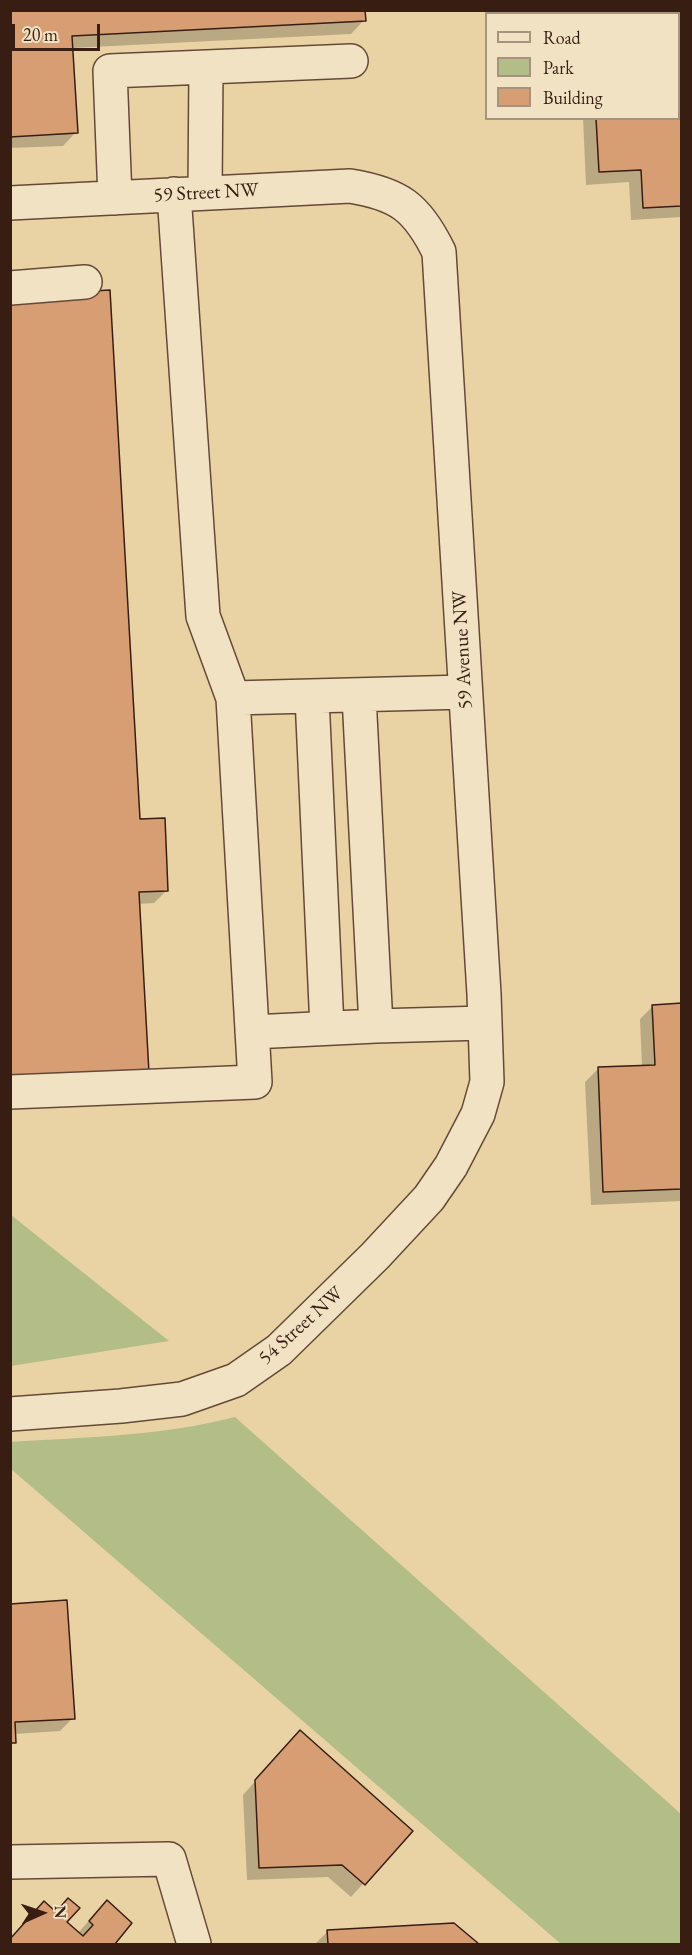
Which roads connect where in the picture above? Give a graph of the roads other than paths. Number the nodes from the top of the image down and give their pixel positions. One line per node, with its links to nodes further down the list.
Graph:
1 (351, 61): 2 (street)
2 (206, 67): 3 (street); 4 (street)
3 (190, 193): 4 (street, 59 Street NW); 5 (street, 59 Street NW); 12 (street)
4 (115, 198): 6 (street, 59 Street NW)
5 (399, 199): 9 (street, 59 Avenue NW)
6 (10, 203)
7 (85, 282): 8 (street)
8 (10, 288)
9 (465, 692): 10 (street); 13 (street, 59 Avenue NW)
10 (359, 696): 11 (street); 14 (street)
11 (312, 697): 12 (street); 15 (street)
12 (233, 698): 16 (street)
13 (484, 1023): 14 (street); 18 (street, 59 Avenue NW)
14 (376, 1026): 15 (street)
15 (327, 1028): 16 (street)
16 (252, 1032): 17 (street)
17 (10, 1092)
18 (477, 1114): 19 (street, 54 Street NW)
19 (10, 1414)
20 (10, 1862): 21 (street)
21 (194, 1944)

